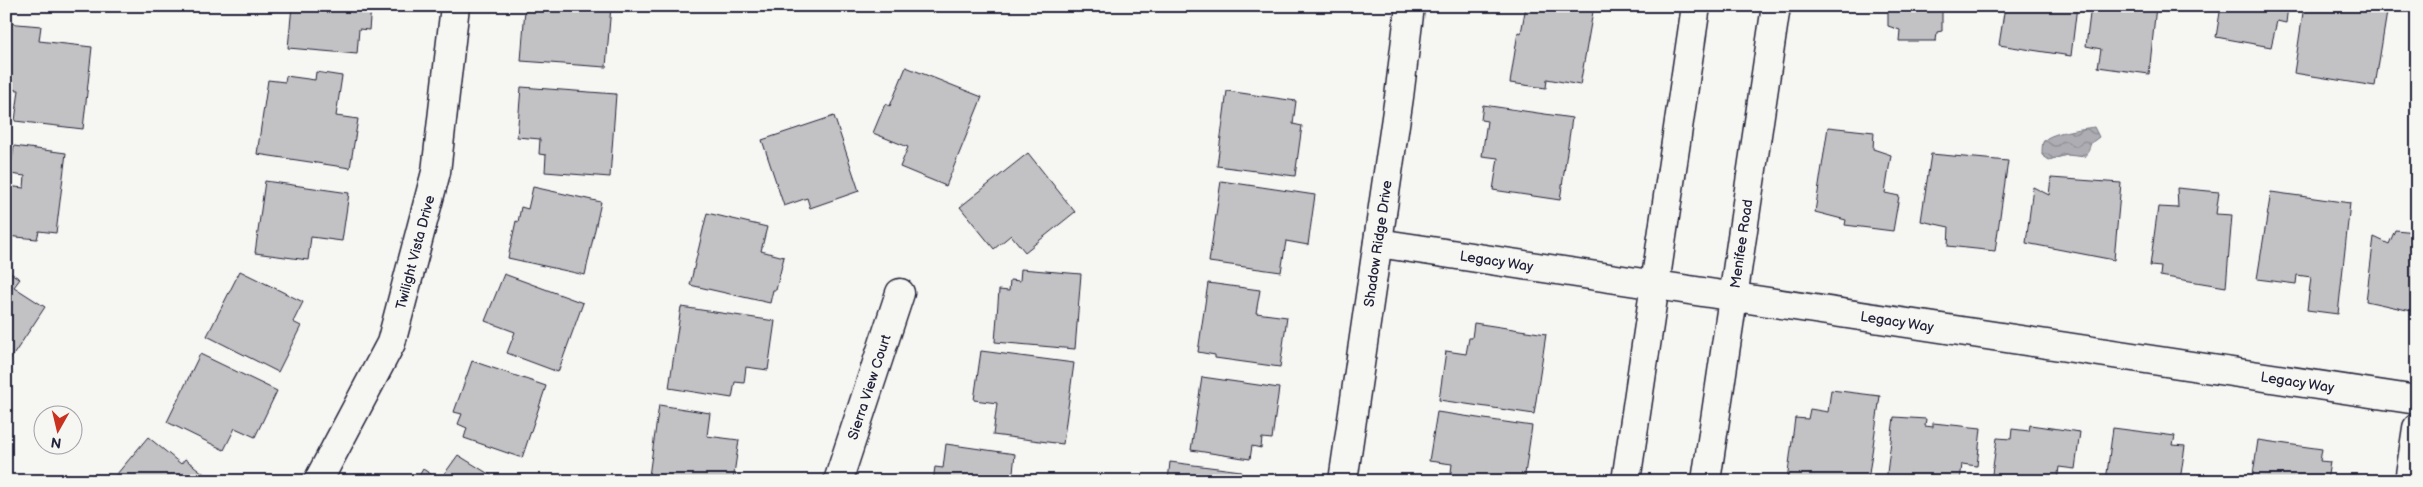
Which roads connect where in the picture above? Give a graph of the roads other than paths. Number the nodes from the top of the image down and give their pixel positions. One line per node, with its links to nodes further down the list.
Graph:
1 (455, 6): 11 (street, Twilight Vista Drive)
2 (1410, 6): 5 (street, Shadow Ridge Drive)
3 (1696, 6): 6 (street)
4 (1776, 6): 8 (street, Menifee Road)
5 (1378, 243): 6 (street, Legacy Way); 13 (street, Shadow Ridge Drive)
6 (1655, 284): 8 (street, Legacy Way); 14 (street)
7 (900, 293): 12 (street, Sierra View Court)
8 (1733, 296): 9 (street, Legacy Way); 15 (street, Menifee Road)
9 (2417, 400)
10 (2417, 428): 16 (street)
11 (318, 481)
12 (838, 481)
13 (1343, 481)
14 (1626, 481)
15 (1706, 481)
16 (2409, 481)

